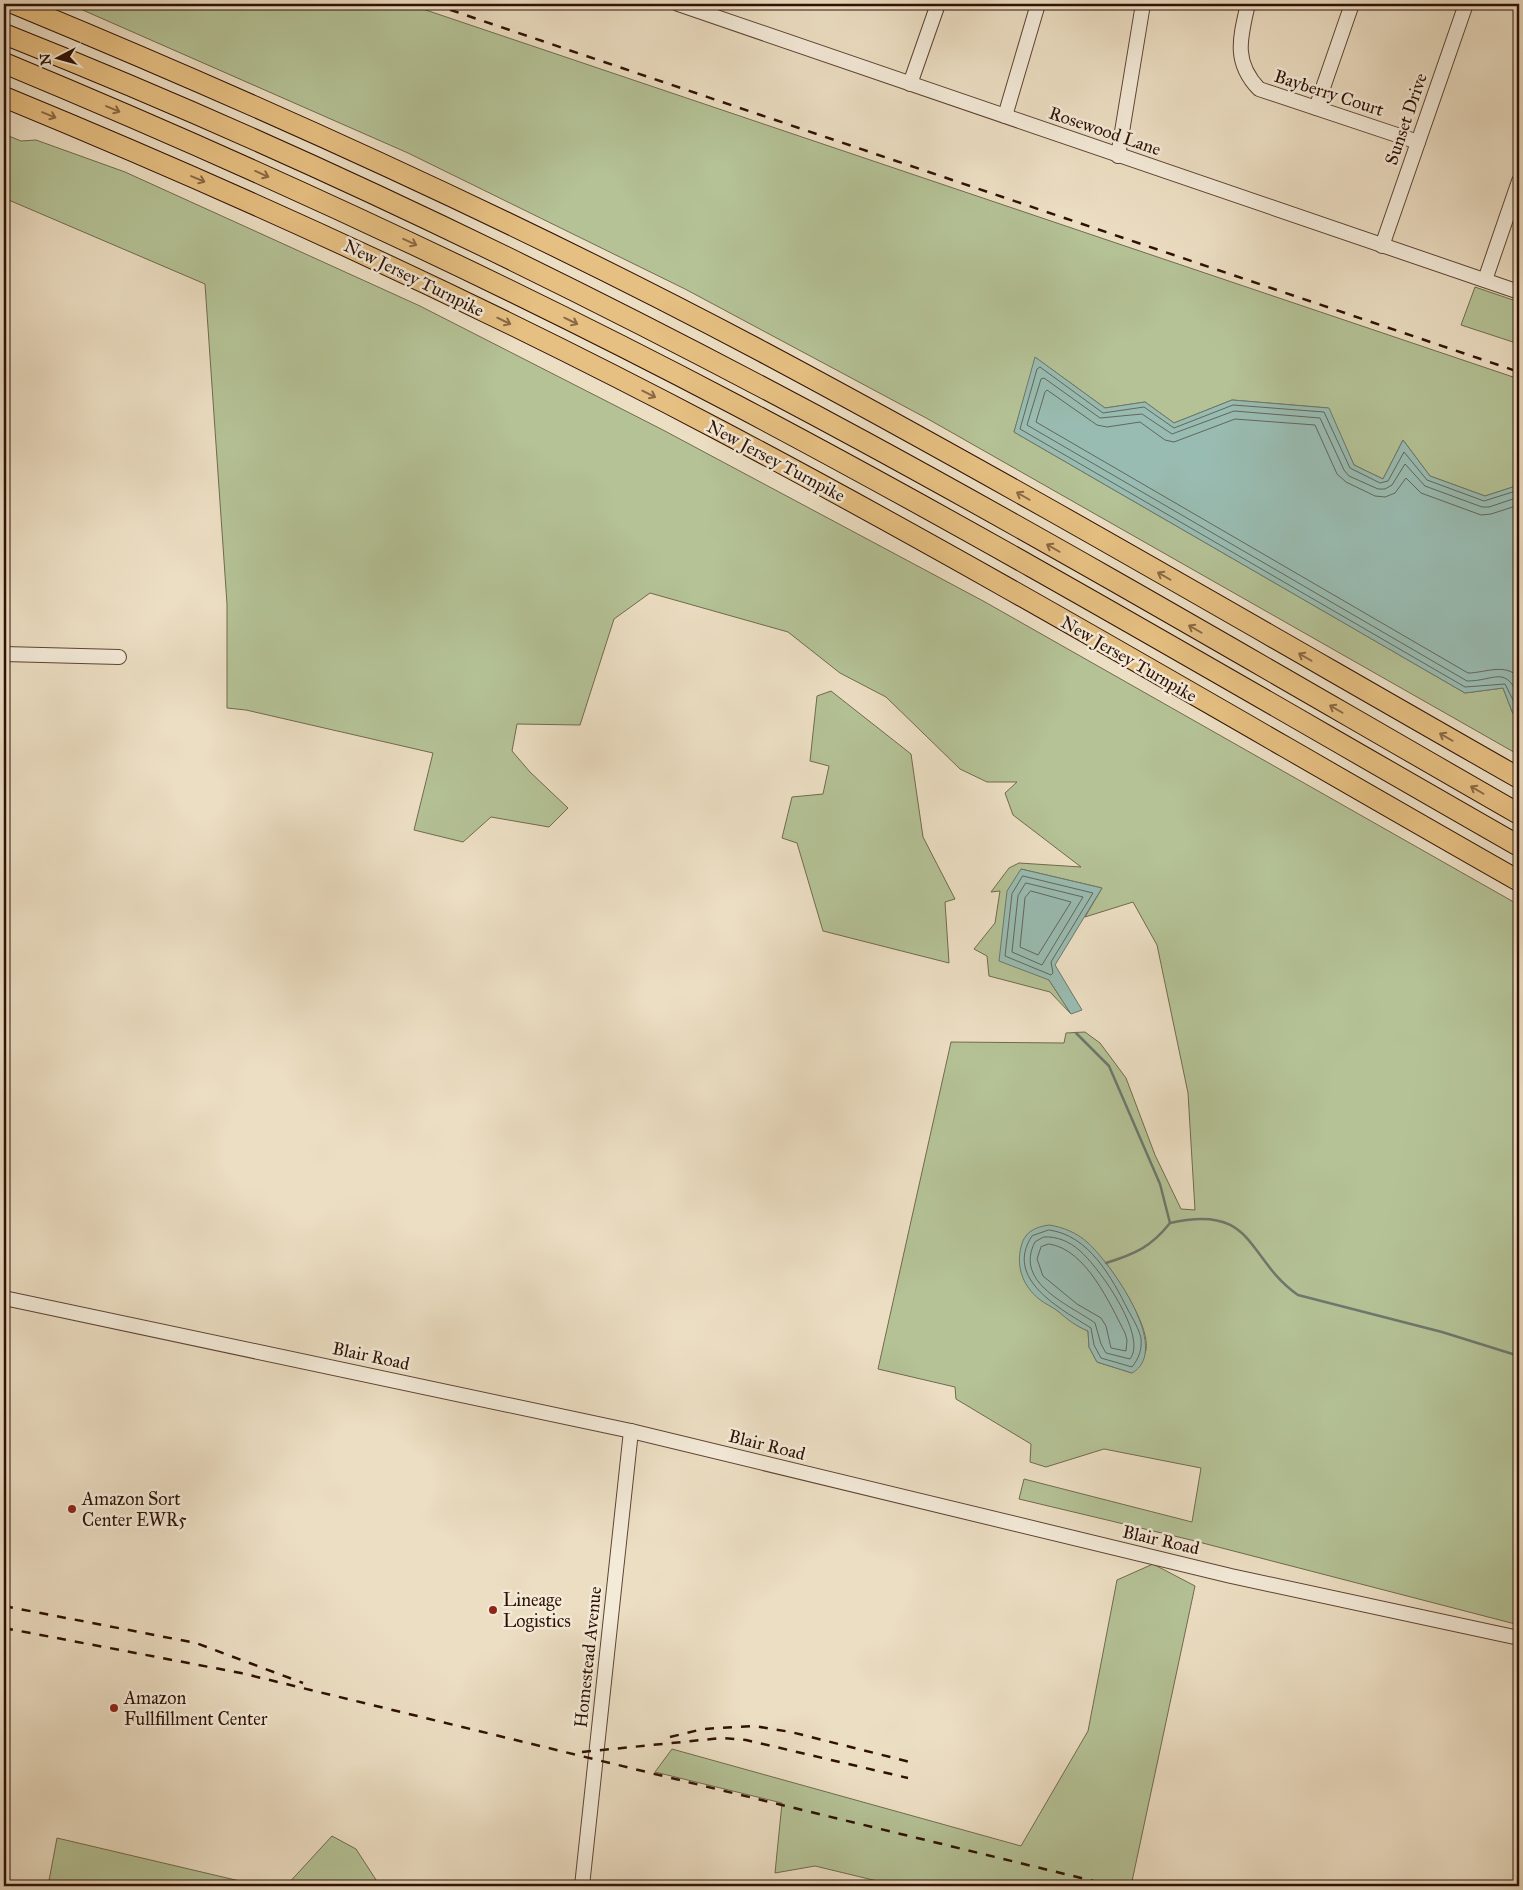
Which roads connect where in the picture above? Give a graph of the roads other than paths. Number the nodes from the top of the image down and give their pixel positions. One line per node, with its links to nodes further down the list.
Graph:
1 (15, 4): 23 (highway, one-way to 1)
2 (678, 4): 11 (street, Rosewood Lane)
3 (938, 4): 11 (street)
4 (1038, 4): 14 (street)
5 (1143, 4): 16 (street)
6 (1248, 4): 13 (street, Bayberry Court)
7 (1352, 4): 13 (street)
8 (1466, 4): 15 (street, Sunset Drive)
9 (4, 34): 24 (highway, one-way to 9)
10 (4, 63): 25 (highway, New Jersey Turnpike, one-way to 25)
11 (910, 84): 14 (street, Rosewood Lane)
12 (4, 97): 26 (highway, New Jersey Turnpike, one-way to 26)
13 (1316, 108): 15 (street, Bayberry Court)
14 (1005, 116): 16 (street, Rosewood Lane)
15 (1418, 142): 18 (street, Sunset Drive)
16 (1118, 156): 18 (street, Rosewood Lane)
17 (1519, 181): 19 (street)
18 (1382, 246): 19 (street, Rosewood Lane)
19 (1485, 280): 20 (street, Rosewood Lane)
20 (1519, 292)
21 (4, 654): 22 (street)
22 (119, 657)
23 (1519, 778)
24 (1519, 814)
25 (1519, 846)
26 (1519, 881)
27 (4, 1298): 28 (street, Blair Road)
28 (631, 1431): 29 (street, Blair Road); 30 (street, Homestead Avenue)
29 (1519, 1638)
30 (582, 1886)

